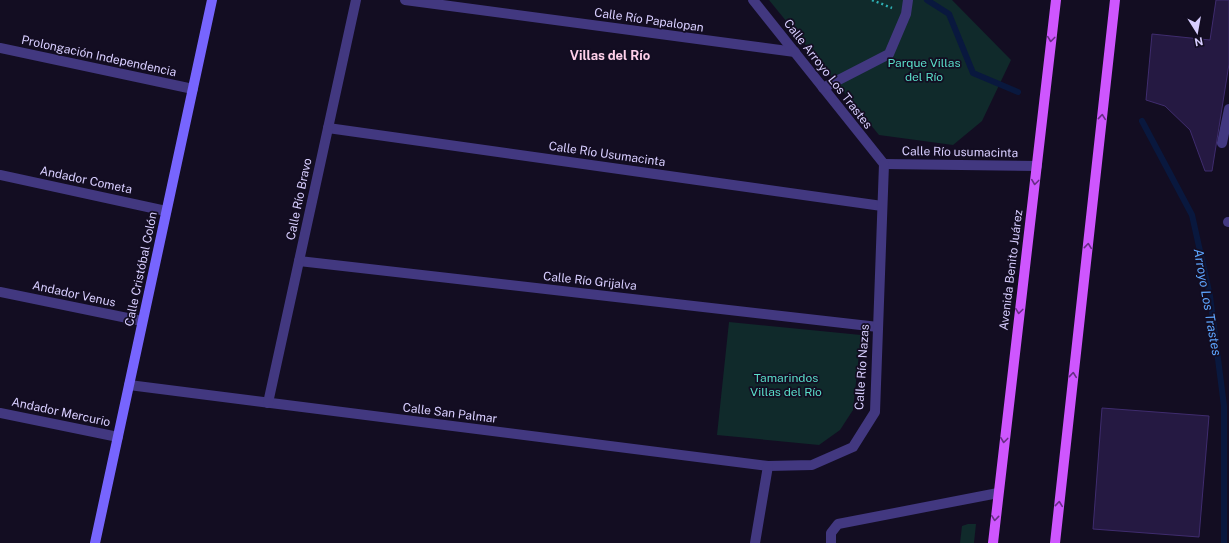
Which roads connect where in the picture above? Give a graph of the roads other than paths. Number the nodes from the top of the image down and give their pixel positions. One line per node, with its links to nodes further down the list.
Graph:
1 (212, 0): 11 (street, Calle Cristóbal Colón)
2 (356, 0): 13 (street, Calle Río Bravo)
3 (406, 0): 9 (street, Calle Río Papalopan)
4 (753, 0): 9 (street, Calle Arroyo Los Trastes)
5 (908, 0): 10 (street)
6 (1056, 0): 16 (main road, Avenida Benito Juárez, one-way to 16)
7 (1115, 0): 34 (main road, one-way to 7)
8 (0, 48): 11 (street, Prolongación Independencia)
9 (795, 52): 10 (street, Calle Arroyo Los Trastes)
10 (823, 88): 15 (street, Calle Arroyo Los Trastes)
11 (193, 89): 19 (street, Calle Cristóbal Colón)
12 (1229, 109): 14 (street)
13 (328, 128): 18 (street, Calle Río Usumacinta); 20 (street, Calle Río Bravo)
14 (1222, 143)
15 (884, 164): 16 (street, Calle Río usumacinta); 18 (street, Calle Río Nazas)
16 (1037, 166): 29 (main road, Avenida Benito Juárez, one-way to 29)
17 (0, 175): 19 (street, Andador Cometa)
18 (882, 206): 23 (street, Calle Río Nazas)
19 (166, 210): 22 (street, Calle Cristóbal Colón)
20 (299, 261): 23 (street, Calle Río Grijalva); 25 (street, Calle Río Bravo)
21 (0, 292): 22 (street, Andador Venus)
22 (142, 322): 24 (street, Calle Cristóbal Colón)
23 (878, 327): 28 (street, Calle Río Nazas)
24 (129, 385): 25 (street, Calle San Palmar); 27 (street, Calle Cristóbal Colón)
25 (268, 403): 28 (street, Calle San Palmar)
26 (0, 413): 27 (street, Andador Mercurio)
27 (118, 437): 30 (street, Calle Cristóbal Colón)
28 (768, 466): 31 (street)
29 (998, 493): 32 (street); 33 (main road, Avenida Benito Juárez, one-way to 33)
30 (95, 543)
31 (755, 543)
32 (831, 543)
33 (993, 543)
34 (1054, 543)

